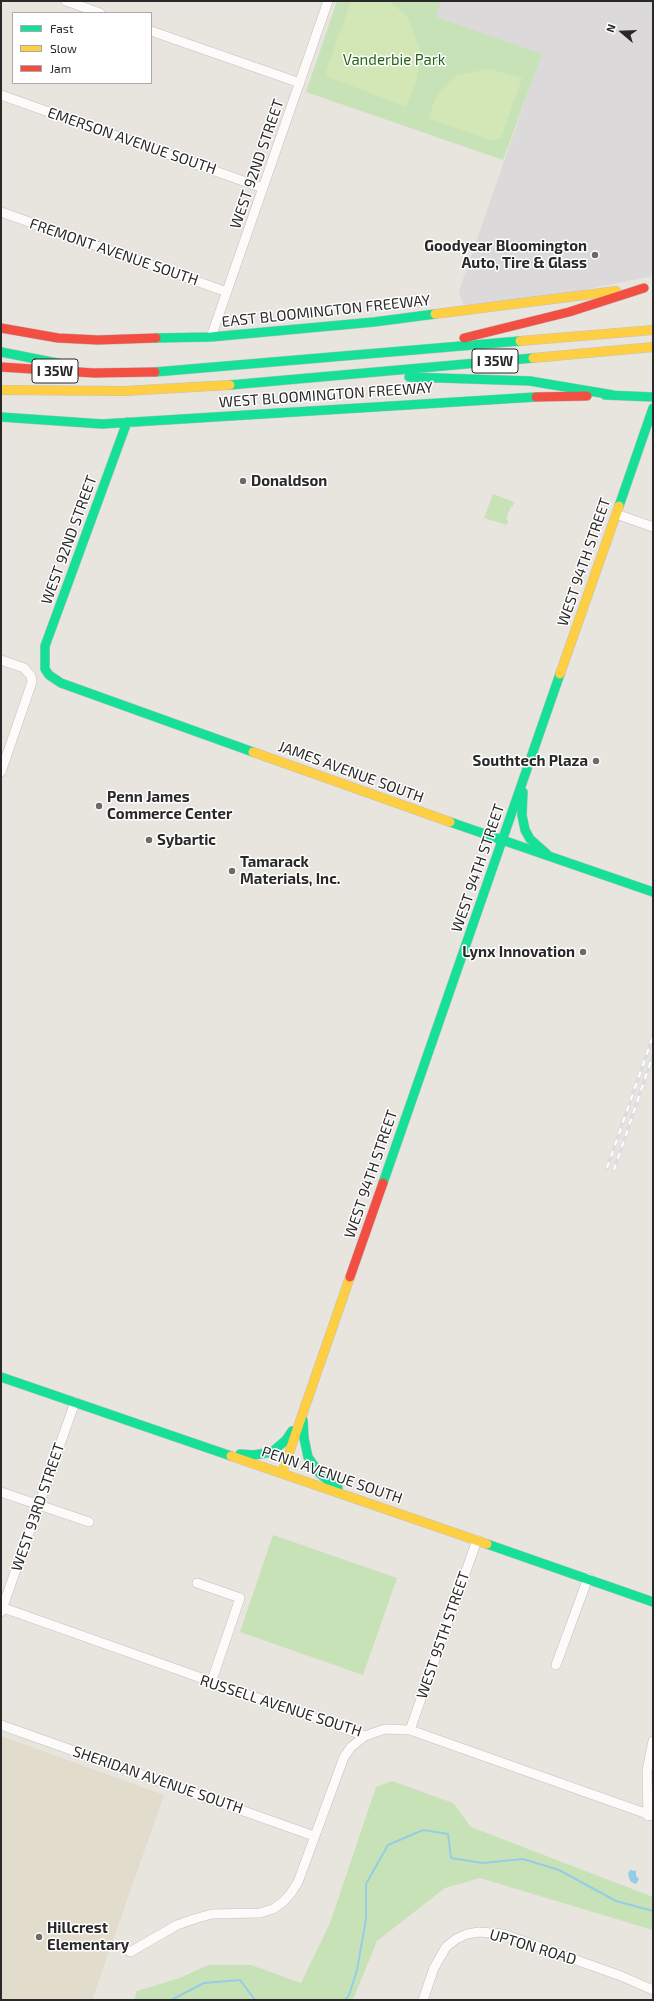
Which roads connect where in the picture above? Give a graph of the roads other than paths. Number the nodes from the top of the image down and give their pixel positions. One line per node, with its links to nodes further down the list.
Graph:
1 (66, 1): 3 (street)
2 (328, 1): 5 (street, WEST 92ND STREET)
3 (97, 12)
4 (152, 31): 5 (street)
5 (300, 83): 7 (street, WEST 92ND STREET)
6 (1, 95): 7 (street, EMERSON AVENUE SOUTH)
7 (263, 188): 10 (street, WEST 92ND STREET)
8 (1, 212): 10 (street, FREMONT AVENUE SOUTH)
9 (648, 287): 13 (main road, EAST BLOOMINGTON FREEWAY); 15 (main road)
10 (227, 292): 13 (street, WEST 92ND STREET)
11 (1, 328): 13 (main road, EAST BLOOMINGTON FREEWAY)
12 (653, 330): 15 (main road, I 35W)
13 (211, 337)
14 (653, 348): 19 (main road, I 35W)
15 (419, 350): 18 (main road, I 35W)
16 (1, 352): 18 (main road)
17 (1, 367): 18 (main road, I 35W)
18 (109, 373)
19 (337, 375): 22 (main road, I 35W); 23 (main road)
20 (1, 385): 22 (main road, I 35W)
21 (1, 390): 22 (main road)
22 (51, 390)
23 (613, 395): 24 (main road, WEST BLOOMINGTON FREEWAY); 27 (main road, WEST BLOOMINGTON FREEWAY)
24 (653, 397)
25 (653, 408): 28 (main road, WEST 94TH STREET)
26 (1, 417): 27 (main road, WEST BLOOMINGTON FREEWAY)
27 (127, 422): 31 (main road, WEST 92ND STREET)
28 (616, 514): 29 (street); 33 (main road, WEST 94TH STREET)
29 (653, 527)
30 (1, 660): 32 (street)
31 (45, 669): 34 (main road, JAMES AVENUE SOUTH)
32 (1, 772)
33 (523, 779): 34 (main road, WEST 94TH STREET); 35 (main road)
34 (502, 841): 35 (main road, JAMES AVENUE SOUTH); 39 (main road, WEST 94TH STREET)
35 (551, 858): 36 (main road, JAMES AVENUE SOUTH)
36 (653, 892)
37 (1, 1377): 38 (main road, PENN AVENUE SOUTH)
38 (75, 1402): 40 (main road, PENN AVENUE SOUTH); 44 (street, WEST 93RD STREET)
39 (303, 1413): 40 (main road); 41 (main road, WEST 94TH STREET); 43 (main road)
40 (227, 1453): 41 (main road, PENN AVENUE SOUTH)
41 (282, 1473): 43 (main road, PENN AVENUE SOUTH)
42 (1, 1492): 44 (street)
43 (349, 1496): 46 (main road, PENN AVENUE SOUTH)
44 (38, 1505): 45 (street); 50 (street, WEST 93RD STREET)
45 (89, 1522)
46 (477, 1540): 47 (main road, PENN AVENUE SOUTH); 54 (street, WEST 95TH STREET)
47 (588, 1578): 49 (main road, PENN AVENUE SOUTH); 51 (street)
48 (197, 1583): 52 (street)
49 (653, 1602)
50 (1, 1609): 52 (street, RUSSELL AVENUE SOUTH)
51 (556, 1665)
52 (211, 1683): 55 (street, RUSSELL AVENUE SOUTH)
53 (1, 1725): 58 (street, SHERIDAN AVENUE SOUTH)
54 (410, 1730): 55 (street, RUSSELL AVENUE SOUTH); 57 (street, RUSSELL AVENUE SOUTH)
55 (365, 1736): 58 (street)
56 (653, 1741): 57 (street)
57 (651, 1816)
58 (314, 1836): 59 (street)
59 (130, 1952)
60 (653, 1990): 61 (street, UPTON ROAD)
61 (423, 2000)

